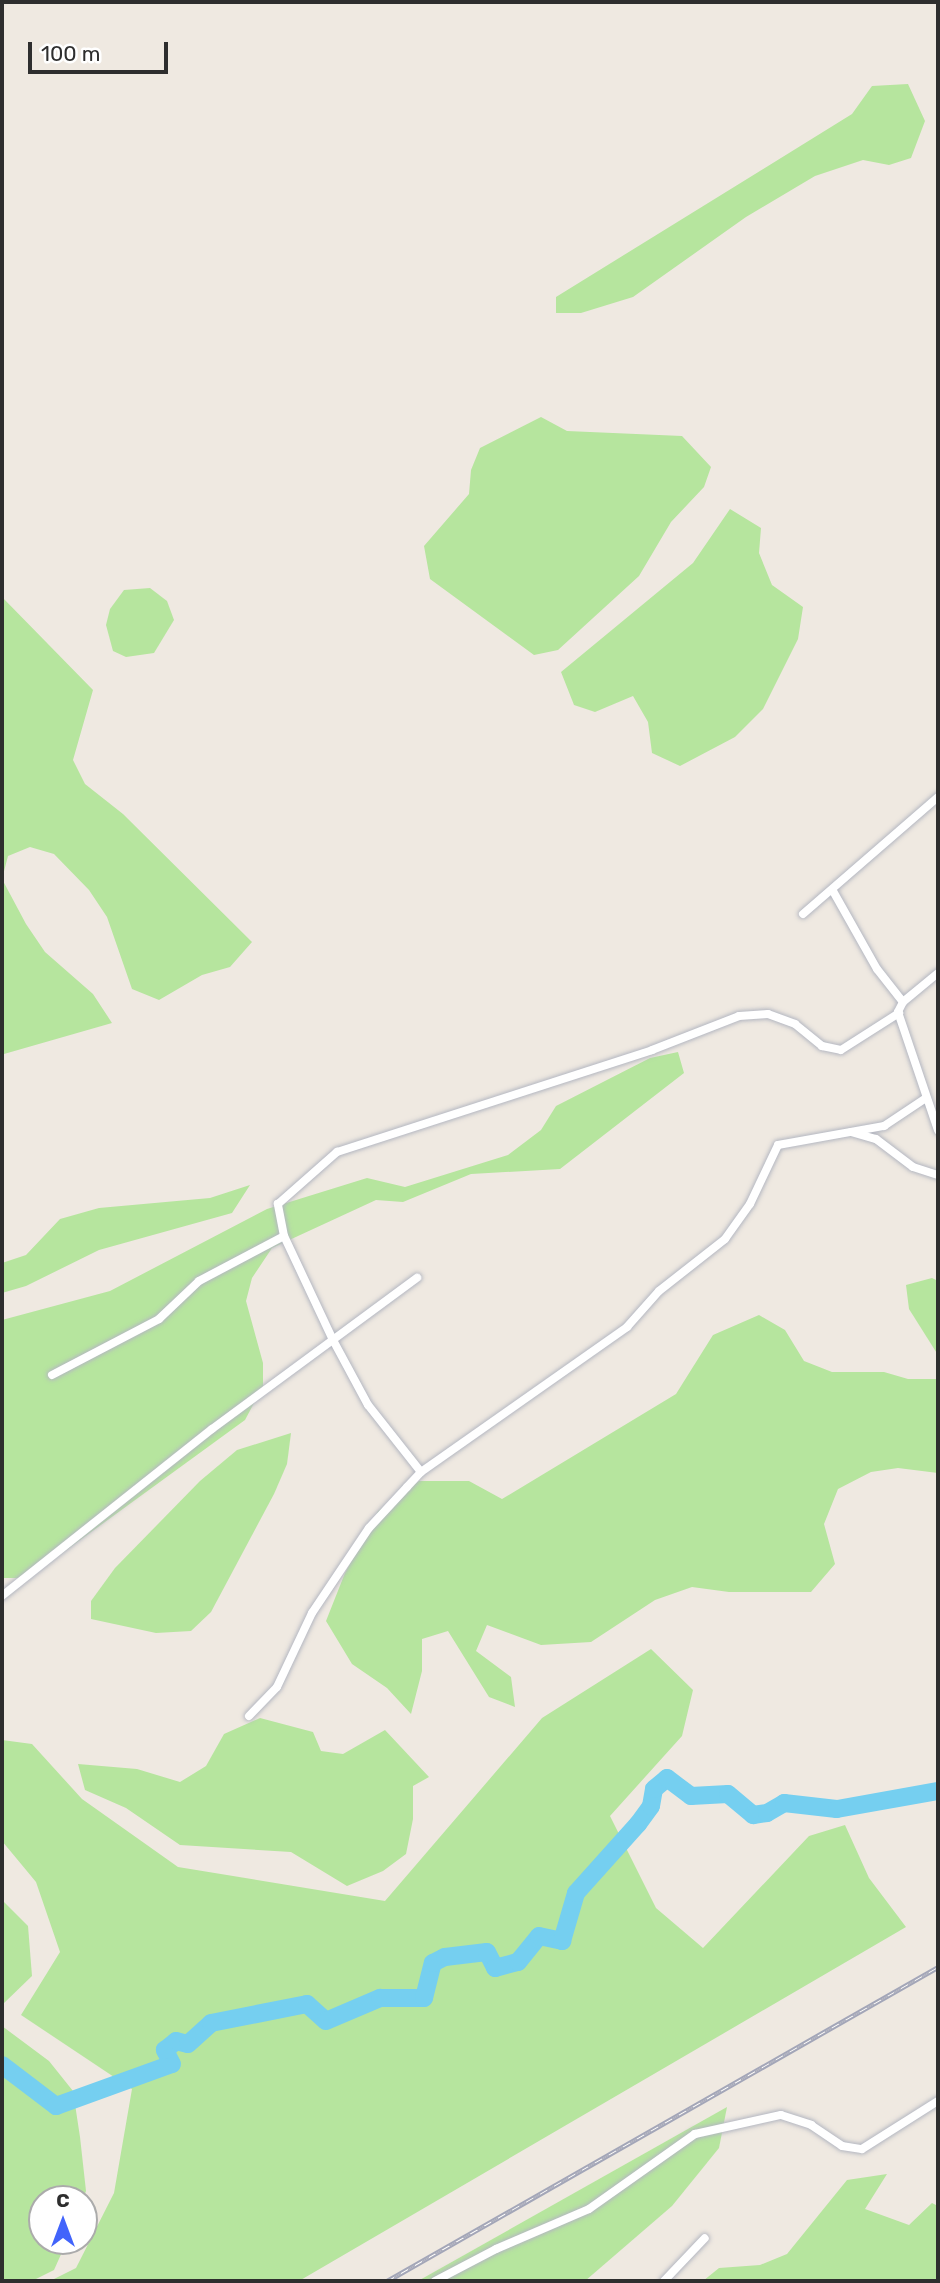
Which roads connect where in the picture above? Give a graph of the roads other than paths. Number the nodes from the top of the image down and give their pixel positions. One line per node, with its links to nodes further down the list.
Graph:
1 (938, 797): 2 (street)
2 (833, 891): 3 (street); 5 (street)
3 (803, 915)
4 (938, 973): 5 (street)
5 (904, 1002): 6 (street)
6 (899, 1013): 7 (street); 11 (street)
7 (926, 1098): 8 (street); 9 (street)
8 (938, 1130)
9 (848, 1132): 10 (street); 15 (street)
10 (938, 1175)
11 (284, 1236): 13 (street); 14 (street)
12 (417, 1278): 13 (street)
13 (333, 1340): 15 (street); 16 (street)
14 (52, 1375)
15 (421, 1472): 17 (street)
16 (2, 1595)
17 (249, 1716)
18 (938, 2101): 20 (street)
19 (705, 2238): 21 (street)
20 (435, 2281)
21 (664, 2281)

